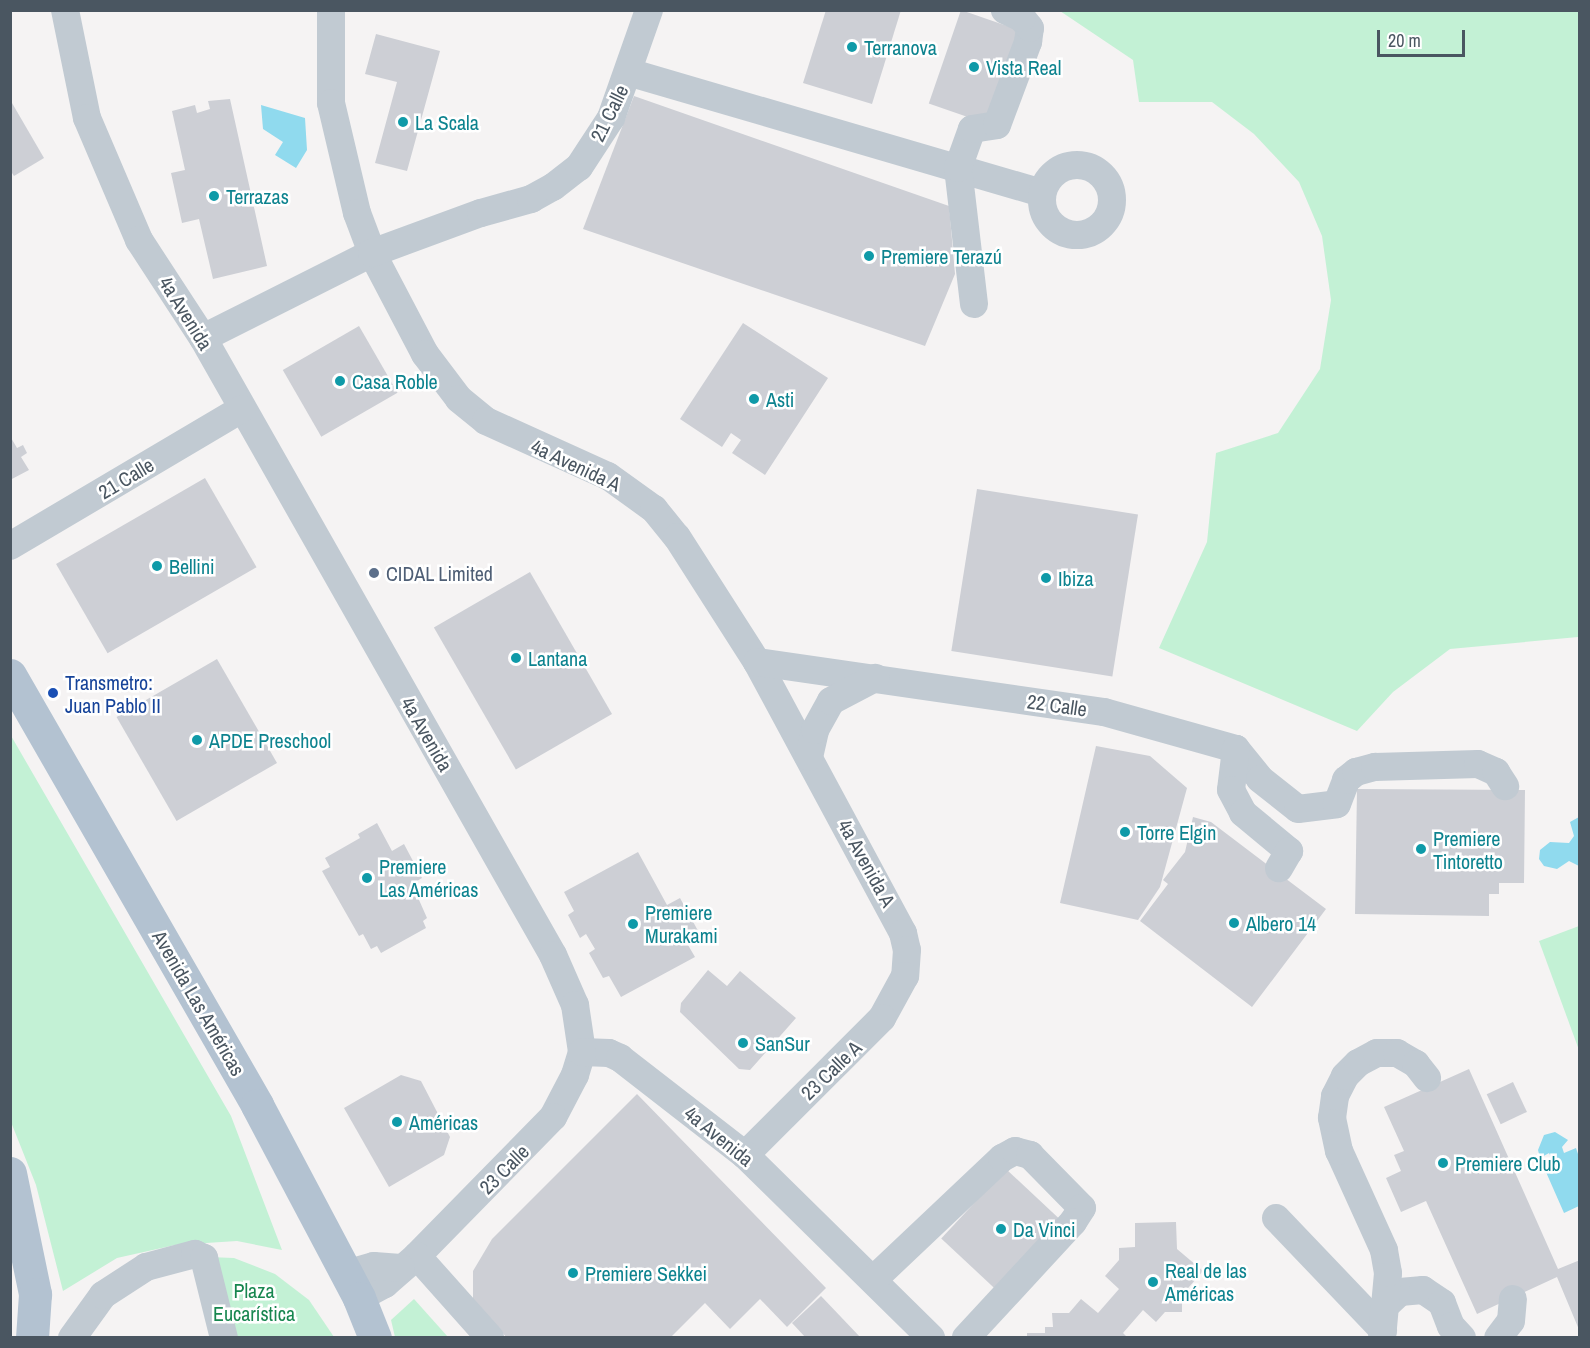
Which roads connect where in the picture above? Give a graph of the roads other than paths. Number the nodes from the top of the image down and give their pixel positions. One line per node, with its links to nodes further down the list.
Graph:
1 (65, 10): 10 (street, 4a Avenida)
2 (331, 10): 8 (street, 4a Avenida A)
3 (649, 10): 5 (street)
4 (1005, 10): 6 (street)
5 (628, 72): 6 (street, 21 Calle); 8 (street, 21 Calle)
6 (958, 168): 7 (street, 21 Calle); 9 (street)
7 (1042, 193)
8 (372, 253): 10 (street, 21 Calle); 13 (street, 4a Avenida A)
9 (974, 304)
10 (203, 338): 11 (street, 4a Avenida)
11 (242, 409): 12 (street, 21 Calle); 21 (street, 4a Avenida)
12 (10, 546)
13 (757, 662): 15 (street, 22 Calle); 17 (street, 4a Avenida A)
14 (10, 675): 29 (main road, Avenida Las Américas)
15 (874, 678): 16 (street, 22 Calle); 17 (street)
16 (1236, 749): 18 (street); 19 (street)
17 (808, 758): 20 (street, 4a Avenida A)
18 (1505, 786)
19 (1279, 868)
20 (905, 976): 23 (street, 23 Calle A)
21 (582, 1052): 23 (street, 4a Avenida); 26 (street, 23 Calle)
22 (1427, 1078): 30 (street)
23 (745, 1155): 27 (street, 4a Avenida)
24 (10, 1173): 31 (main road)
25 (1276, 1218): 30 (street)
26 (409, 1262): 29 (street); 34 (street)
27 (873, 1280): 35 (street, 4a Avenida); 36 (street)
28 (1513, 1299): 38 (street)
29 (366, 1314)
30 (1384, 1324): 37 (street)
31 (32, 1338)
32 (72, 1338): 33 (street)
33 (224, 1338)
34 (490, 1338)
35 (931, 1338)
36 (966, 1338)
37 (1462, 1338)
38 (1498, 1338)

